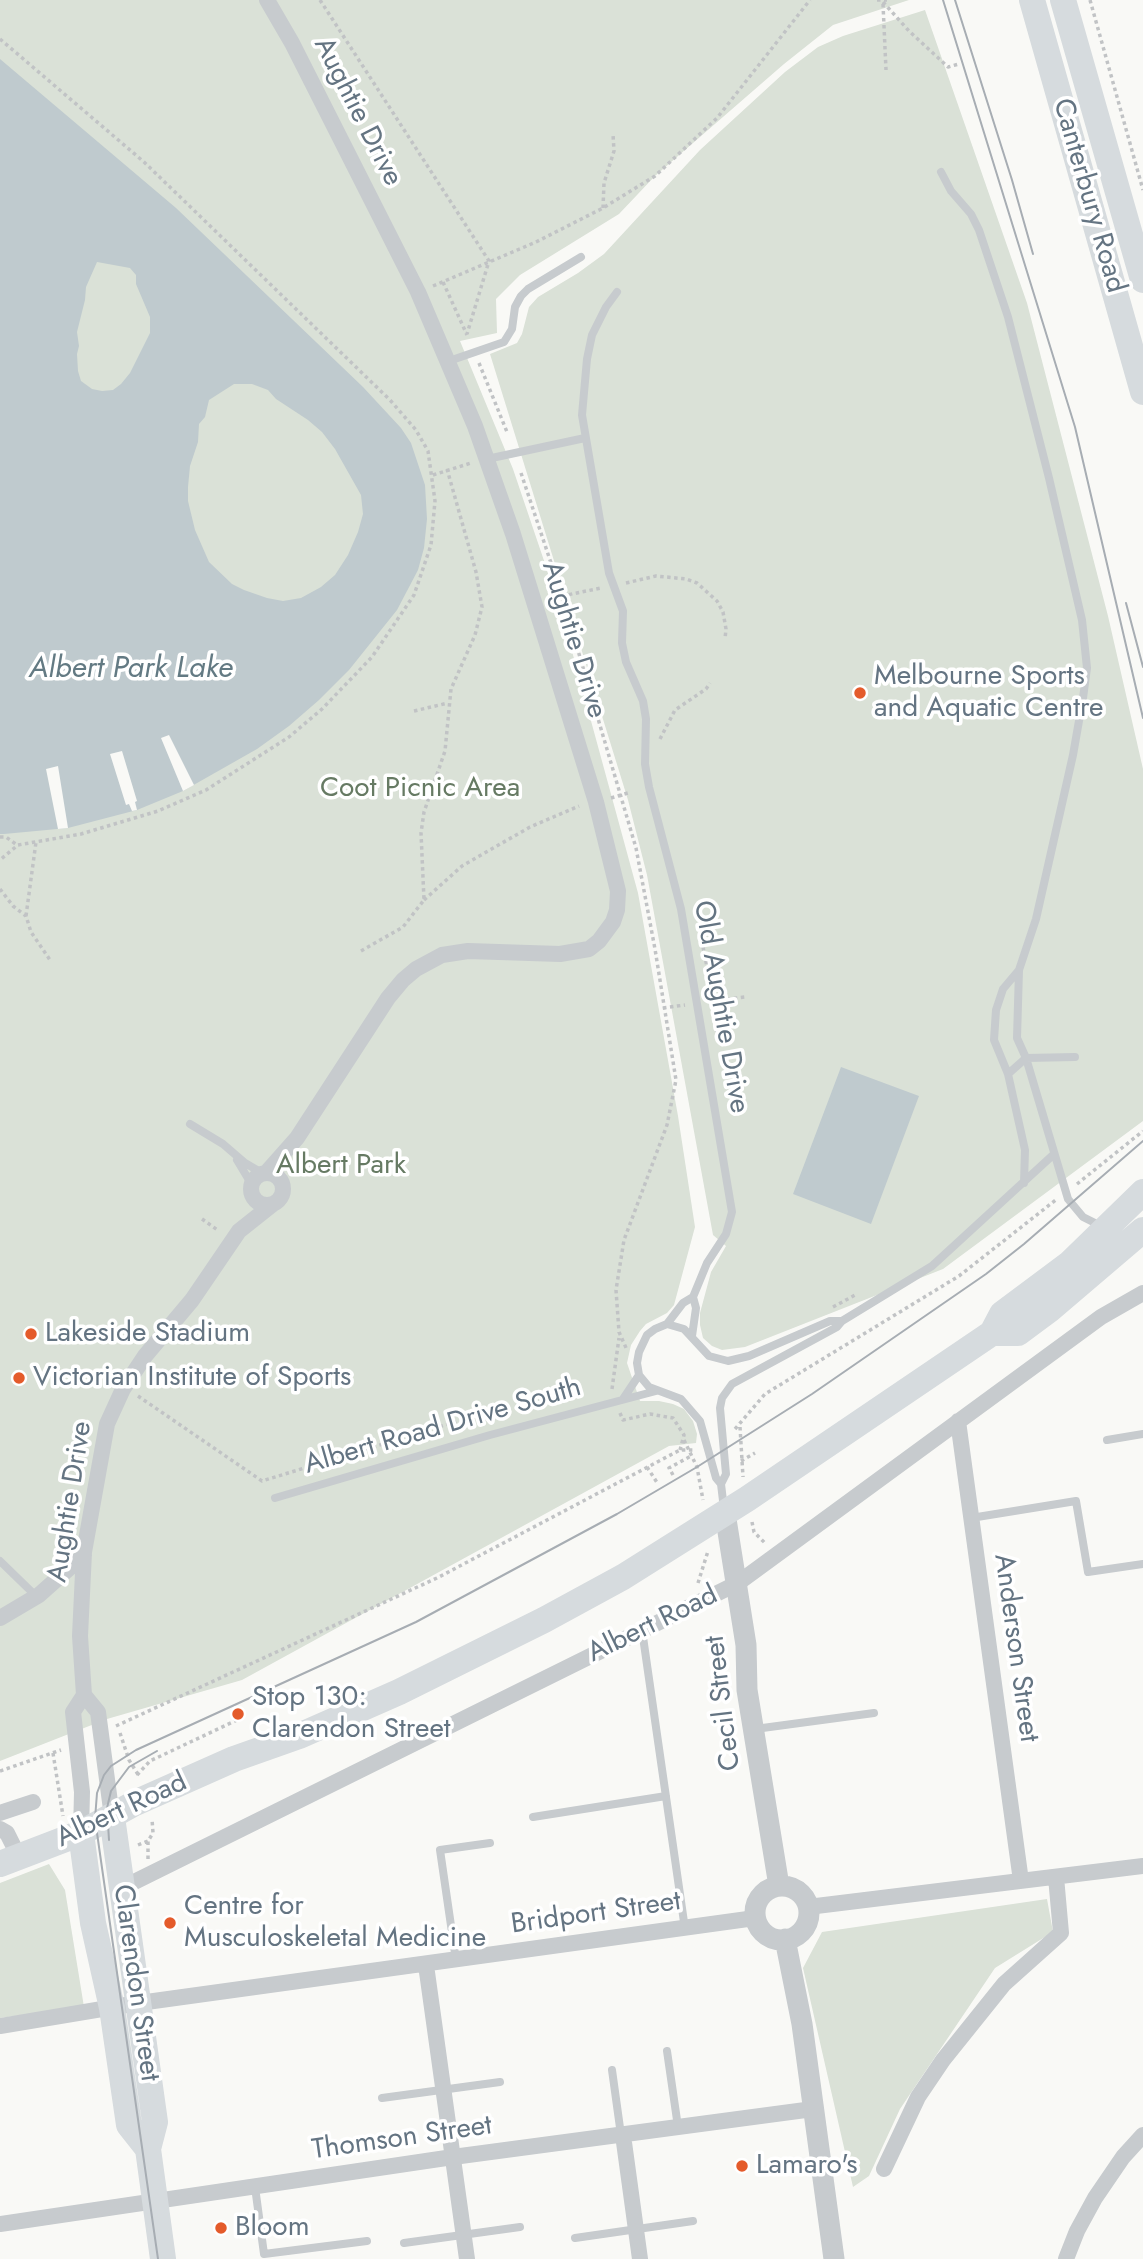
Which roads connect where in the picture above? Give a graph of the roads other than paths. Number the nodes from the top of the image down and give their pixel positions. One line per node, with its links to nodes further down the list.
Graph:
1 (267, 0): 8 (street, Aughtie Drive)
2 (1032, 0): 9 (main road, Canterbury Road)
3 (1063, 0): 6 (main road, Canterbury Road)
4 (941, 172): 12 (lane)
5 (581, 257): 8 (lane)
6 (1143, 280)
7 (617, 292): 10 (lane, Old Aughtie Drive)
8 (449, 361): 11 (street, Aughtie Drive)
9 (1143, 392)
10 (585, 438): 11 (lane); 29 (lane, Old Aughtie Drive)
11 (486, 459): 17 (street, Aughtie Drive)
12 (1019, 970): 14 (lane); 15 (lane)
13 (1075, 1057): 14 (lane)
14 (1026, 1058): 15 (lane); 19 (lane)
15 (1008, 1074): 21 (lane)
16 (190, 1124): 18 (lane)
17 (297, 1138): 20 (street, Aughtie Drive); 22 (street, Aughtie Drive)
18 (231, 1152): 20 (lane); 20 (lane)
19 (1054, 1155): 21 (lane); 25 (lane)
20 (258, 1181): 22 (street); 24 (street); 27 (street, Aughtie Drive)
21 (1024, 1183): 30 (lane)
22 (283, 1188): 24 (street)
23 (1143, 1192): 25 (main road, Albert Road)
24 (273, 1203): 27 (street, Aughtie Drive)
25 (1105, 1228): 32 (main road, Albert Road)
26 (1143, 1230): 32 (main road, Albert Road)
27 (239, 1231): 44 (street, Aughtie Drive)
28 (1143, 1293): 37 (street, Albert Road)
29 (693, 1297): 31 (lane, Old Aughtie Drive); 33 (lane, Old Aughtie Drive)
30 (842, 1321): 33 (lane); 40 (lane)
31 (667, 1324): 33 (lane); 34 (lane)
32 (992, 1333): 42 (main road, Albert Road)
33 (692, 1336)
34 (639, 1375): 35 (lane); 36 (lane, Albert Road Drive South)
35 (656, 1391): 36 (lane, Albert Road Drive South); 40 (lane)
36 (623, 1399): 41 (lane, Albert Road Drive South)
37 (958, 1421): 43 (street, Anderson Street); 47 (street, Albert Road)
38 (1143, 1434): 39 (lane)
39 (1107, 1440)
40 (721, 1484): 42 (lane)
41 (275, 1498)
42 (725, 1513): 47 (street, Cecil Street); 57 (main road, Albert Road)
43 (971, 1518): 46 (lane); 65 (street, Anderson Street)
44 (84, 1555): 48 (street); 51 (street, Aughtie Drive)
45 (0, 1561): 48 (lane)
46 (1143, 1564)
47 (738, 1583): 50 (street, Albert Road); 53 (street, Cecil Street)
48 (37, 1597): 49 (street)
49 (0, 1618)
50 (642, 1630): 54 (lane); 67 (street, Albert Road)
51 (84, 1696): 57 (street, Aughtie Drive); 60 (street, Aughtie Drive)
52 (873, 1713): 53 (lane)
53 (753, 1730): 66 (street, Cecil Street)
54 (666, 1796): 58 (lane); 70 (lane)
55 (33, 1801): 56 (street, Albert Road)
56 (0, 1813)
57 (112, 1816): 60 (main road, Albert Road); 67 (main road, Clarendon Street)
58 (533, 1817)
59 (0, 1829): 62 (street, Albert Road)
60 (80, 1833): 62 (main road, Albert Road); 75 (main road, Clarendon Street)
61 (490, 1843): 72 (lane)
62 (9, 1860)
63 (1143, 1866): 64 (street)
64 (1056, 1877): 65 (street); 88 (street)
65 (1021, 1881): 68 (street)
66 (779, 1886): 68 (street); 69 (street)
67 (122, 1888): 74 (main road, Clarendon Street)
68 (808, 1907): 71 (street)
69 (755, 1918): 70 (street, Bridport Street); 71 (street)
70 (685, 1929): 72 (street, Bridport Street)
71 (785, 1939): 82 (street)
72 (456, 1960): 73 (street, Bridport Street)
73 (426, 1965): 74 (street, Bridport Street); 80 (street)
74 (139, 2004): 75 (street, Bridport Street); 86 (main road, Clarendon Street)
75 (112, 2008): 76 (street); 86 (main road, Clarendon Street)
76 (0, 2026)
77 (667, 2050): 83 (lane)
78 (612, 2070): 84 (lane)
79 (500, 2082): 80 (lane)
80 (444, 2089): 81 (lane); 87 (street)
81 (383, 2098)
82 (813, 2109): 83 (street, Thomson Street); 102 (street)
83 (678, 2128): 84 (street, Thomson Street)
84 (622, 2135): 87 (street, Thomson Street); 94 (street)
85 (1143, 2135): 103 (street)
86 (148, 2149): 90 (main road, Clarendon Street)
87 (453, 2157): 89 (street, Thomson Street); 95 (street)
88 (884, 2169)
89 (255, 2186): 90 (street, Thomson Street); 97 (lane)
90 (155, 2200): 92 (street, Thomson Street); 99 (main road, Clarendon Street)
91 (693, 2221): 94 (lane)
92 (0, 2224)
93 (520, 2227): 95 (lane)
94 (635, 2229): 96 (lane); 101 (street)
95 (463, 2233): 98 (lane); 100 (street)
96 (575, 2238)
97 (367, 2242)
98 (404, 2243)
99 (163, 2259)
100 (467, 2259)
101 (640, 2259)
102 (834, 2259)
103 (1066, 2259)

